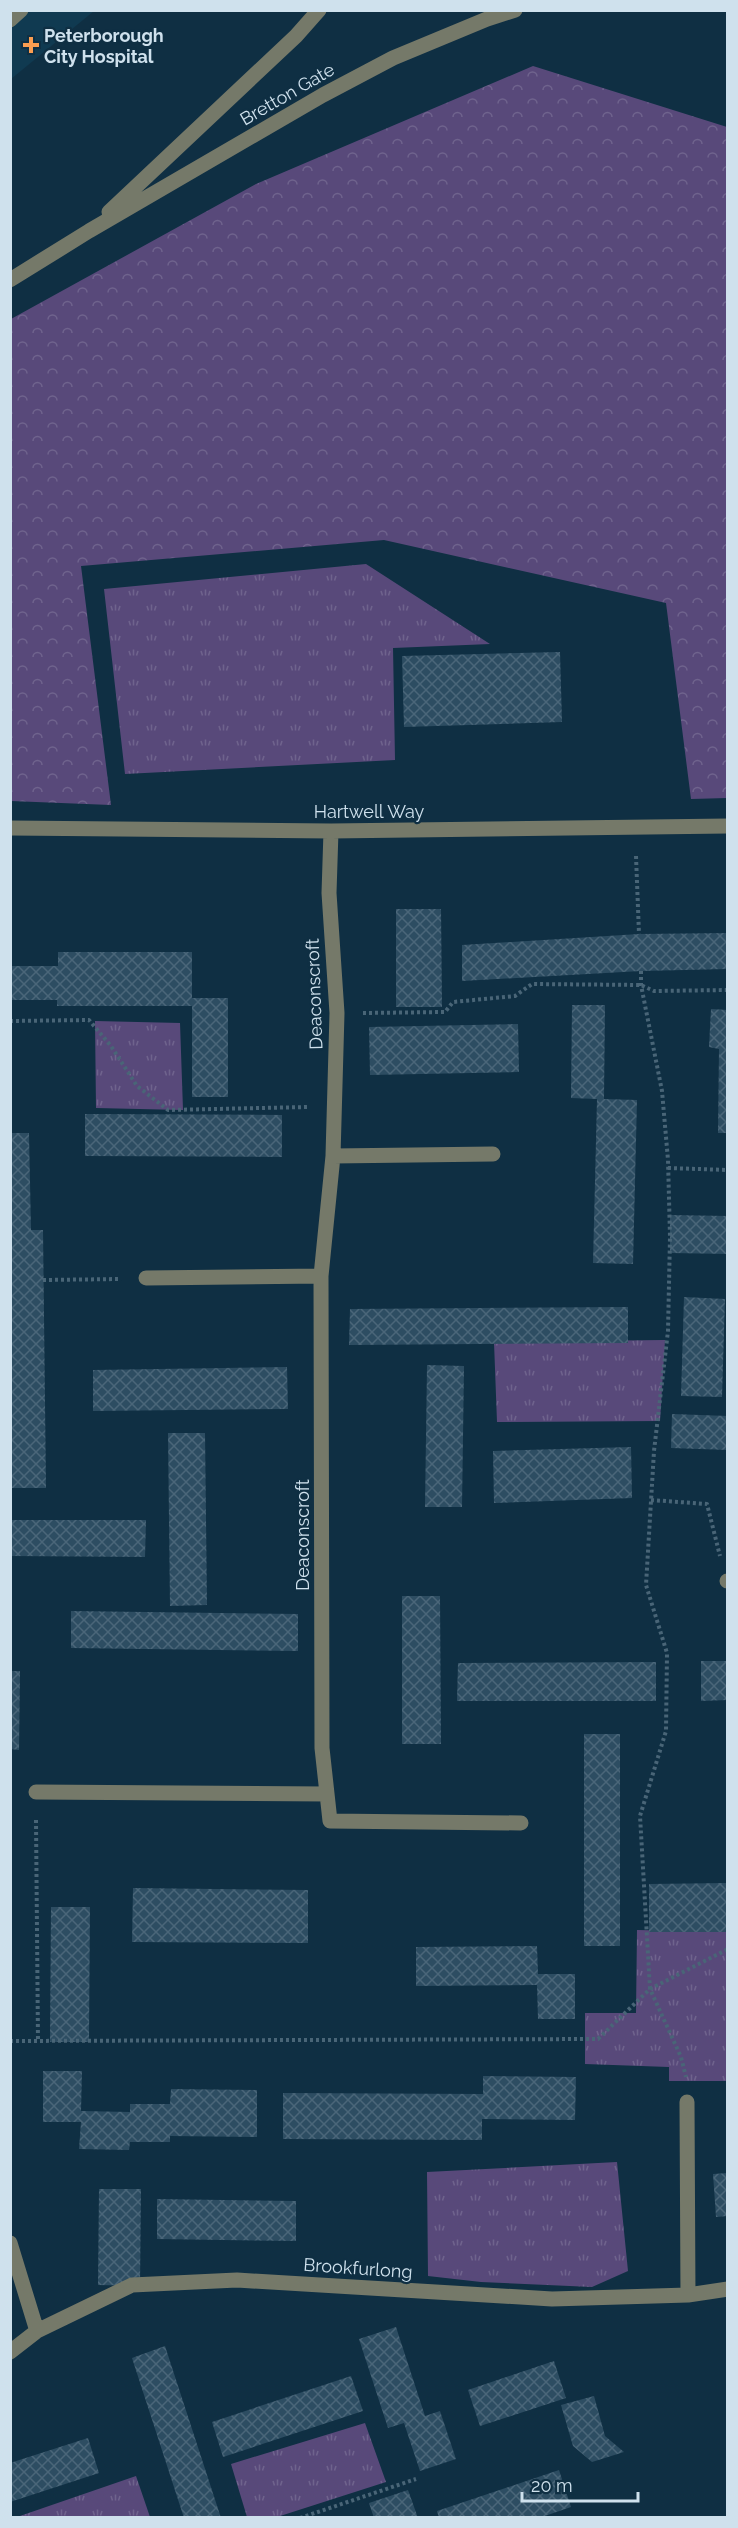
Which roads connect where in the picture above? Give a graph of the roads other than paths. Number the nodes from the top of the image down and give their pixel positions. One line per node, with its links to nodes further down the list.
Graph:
1 (21, 10): 4 (street)
2 (319, 10): 5 (street, Bretton Gate)
3 (514, 10): 5 (street, Bretton Gate)
4 (10, 20)
5 (89, 231): 6 (street, Bretton Gate)
6 (10, 280)
7 (728, 826): 9 (street, Hartwell Way)
8 (10, 828): 9 (street, Hartwell Way)
9 (331, 831): 11 (street, Deaconscroft)
10 (493, 1154): 11 (street)
11 (333, 1156): 12 (street, Deaconscroft)
12 (321, 1276): 13 (street); 15 (street, Deaconscroft)
13 (146, 1278)
14 (36, 1792): 15 (street)
15 (327, 1794): 16 (street, Deaconscroft)
16 (522, 1823)
17 (687, 2102): 20 (street)
18 (10, 2243): 21 (street)
19 (728, 2289): 20 (street, Brookfurlong)
20 (688, 2295): 21 (street, Brookfurlong)
21 (37, 2331): 22 (street, Brookfurlong)
22 (10, 2352)

